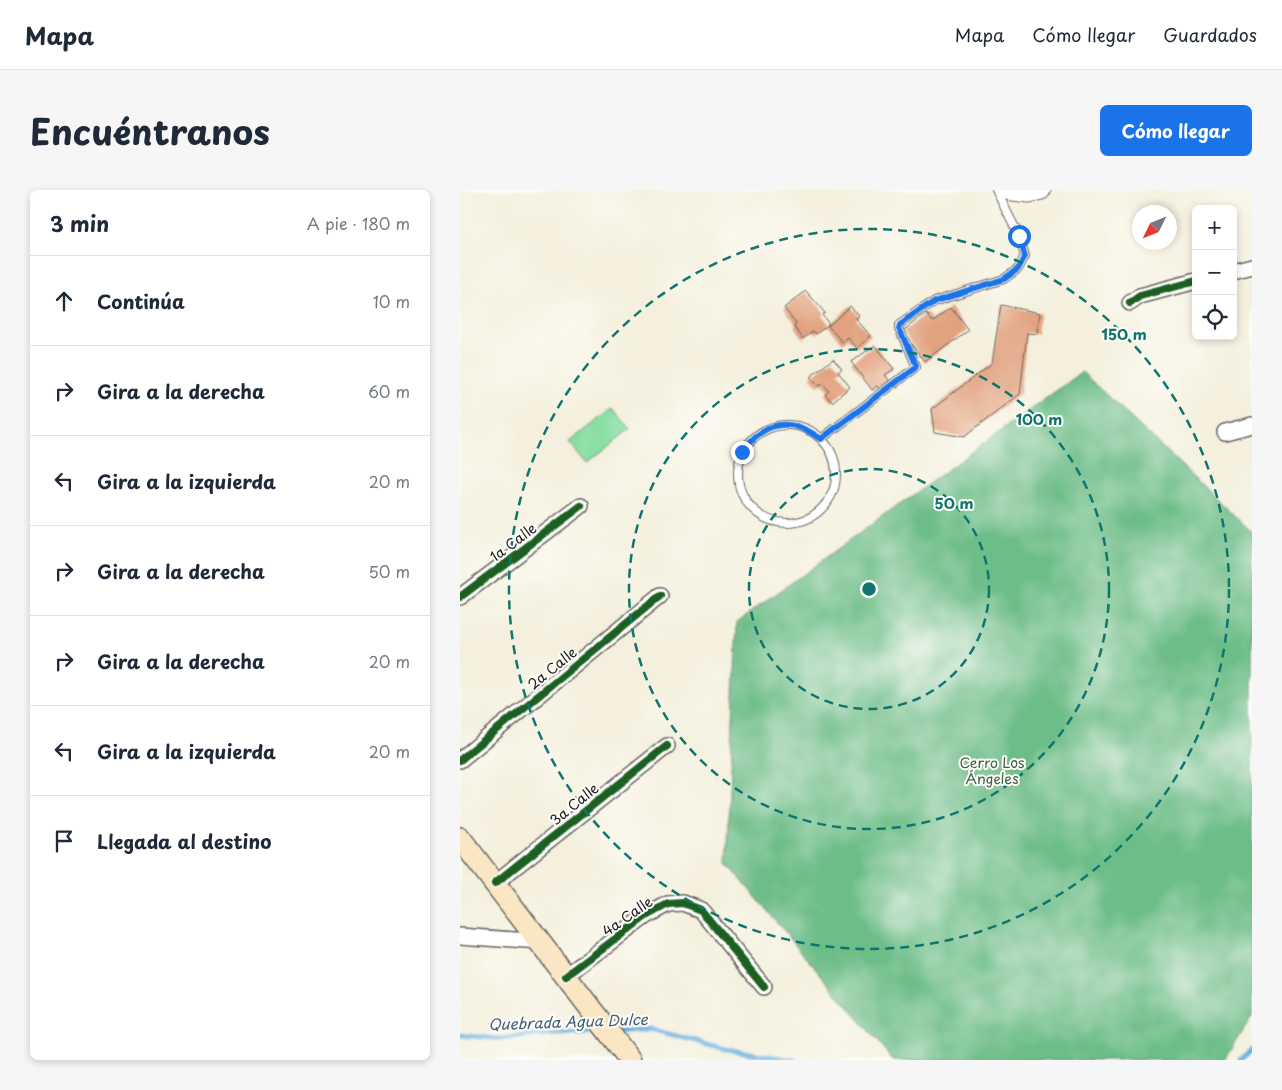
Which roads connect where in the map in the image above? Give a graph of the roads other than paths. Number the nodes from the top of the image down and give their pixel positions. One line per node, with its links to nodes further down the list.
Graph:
1 (996, 190): 10 (lane)
2 (1006, 190): 3 (street)
3 (1041, 190)
4 (1252, 266): 5 (street)
5 (1237, 270)
6 (1192, 282): 7 (street)
7 (1130, 303)
8 (1252, 425): 9 (street)
9 (1225, 432)
10 (821, 439): 10 (lane)
11 (581, 506): 13 (street, 1a Calle)
12 (660, 596): 15 (street, 2a Calle)
13 (460, 598)
14 (667, 746): 17 (street, 3a Calle)
15 (460, 760)
16 (460, 838): 17 (main road)
17 (495, 883): 19 (main road)
18 (460, 936): 19 (street)
19 (541, 942): 20 (main road)
20 (566, 976): 21 (street, 4a Calle); 22 (main road)
21 (764, 987)
22 (630, 1060)

